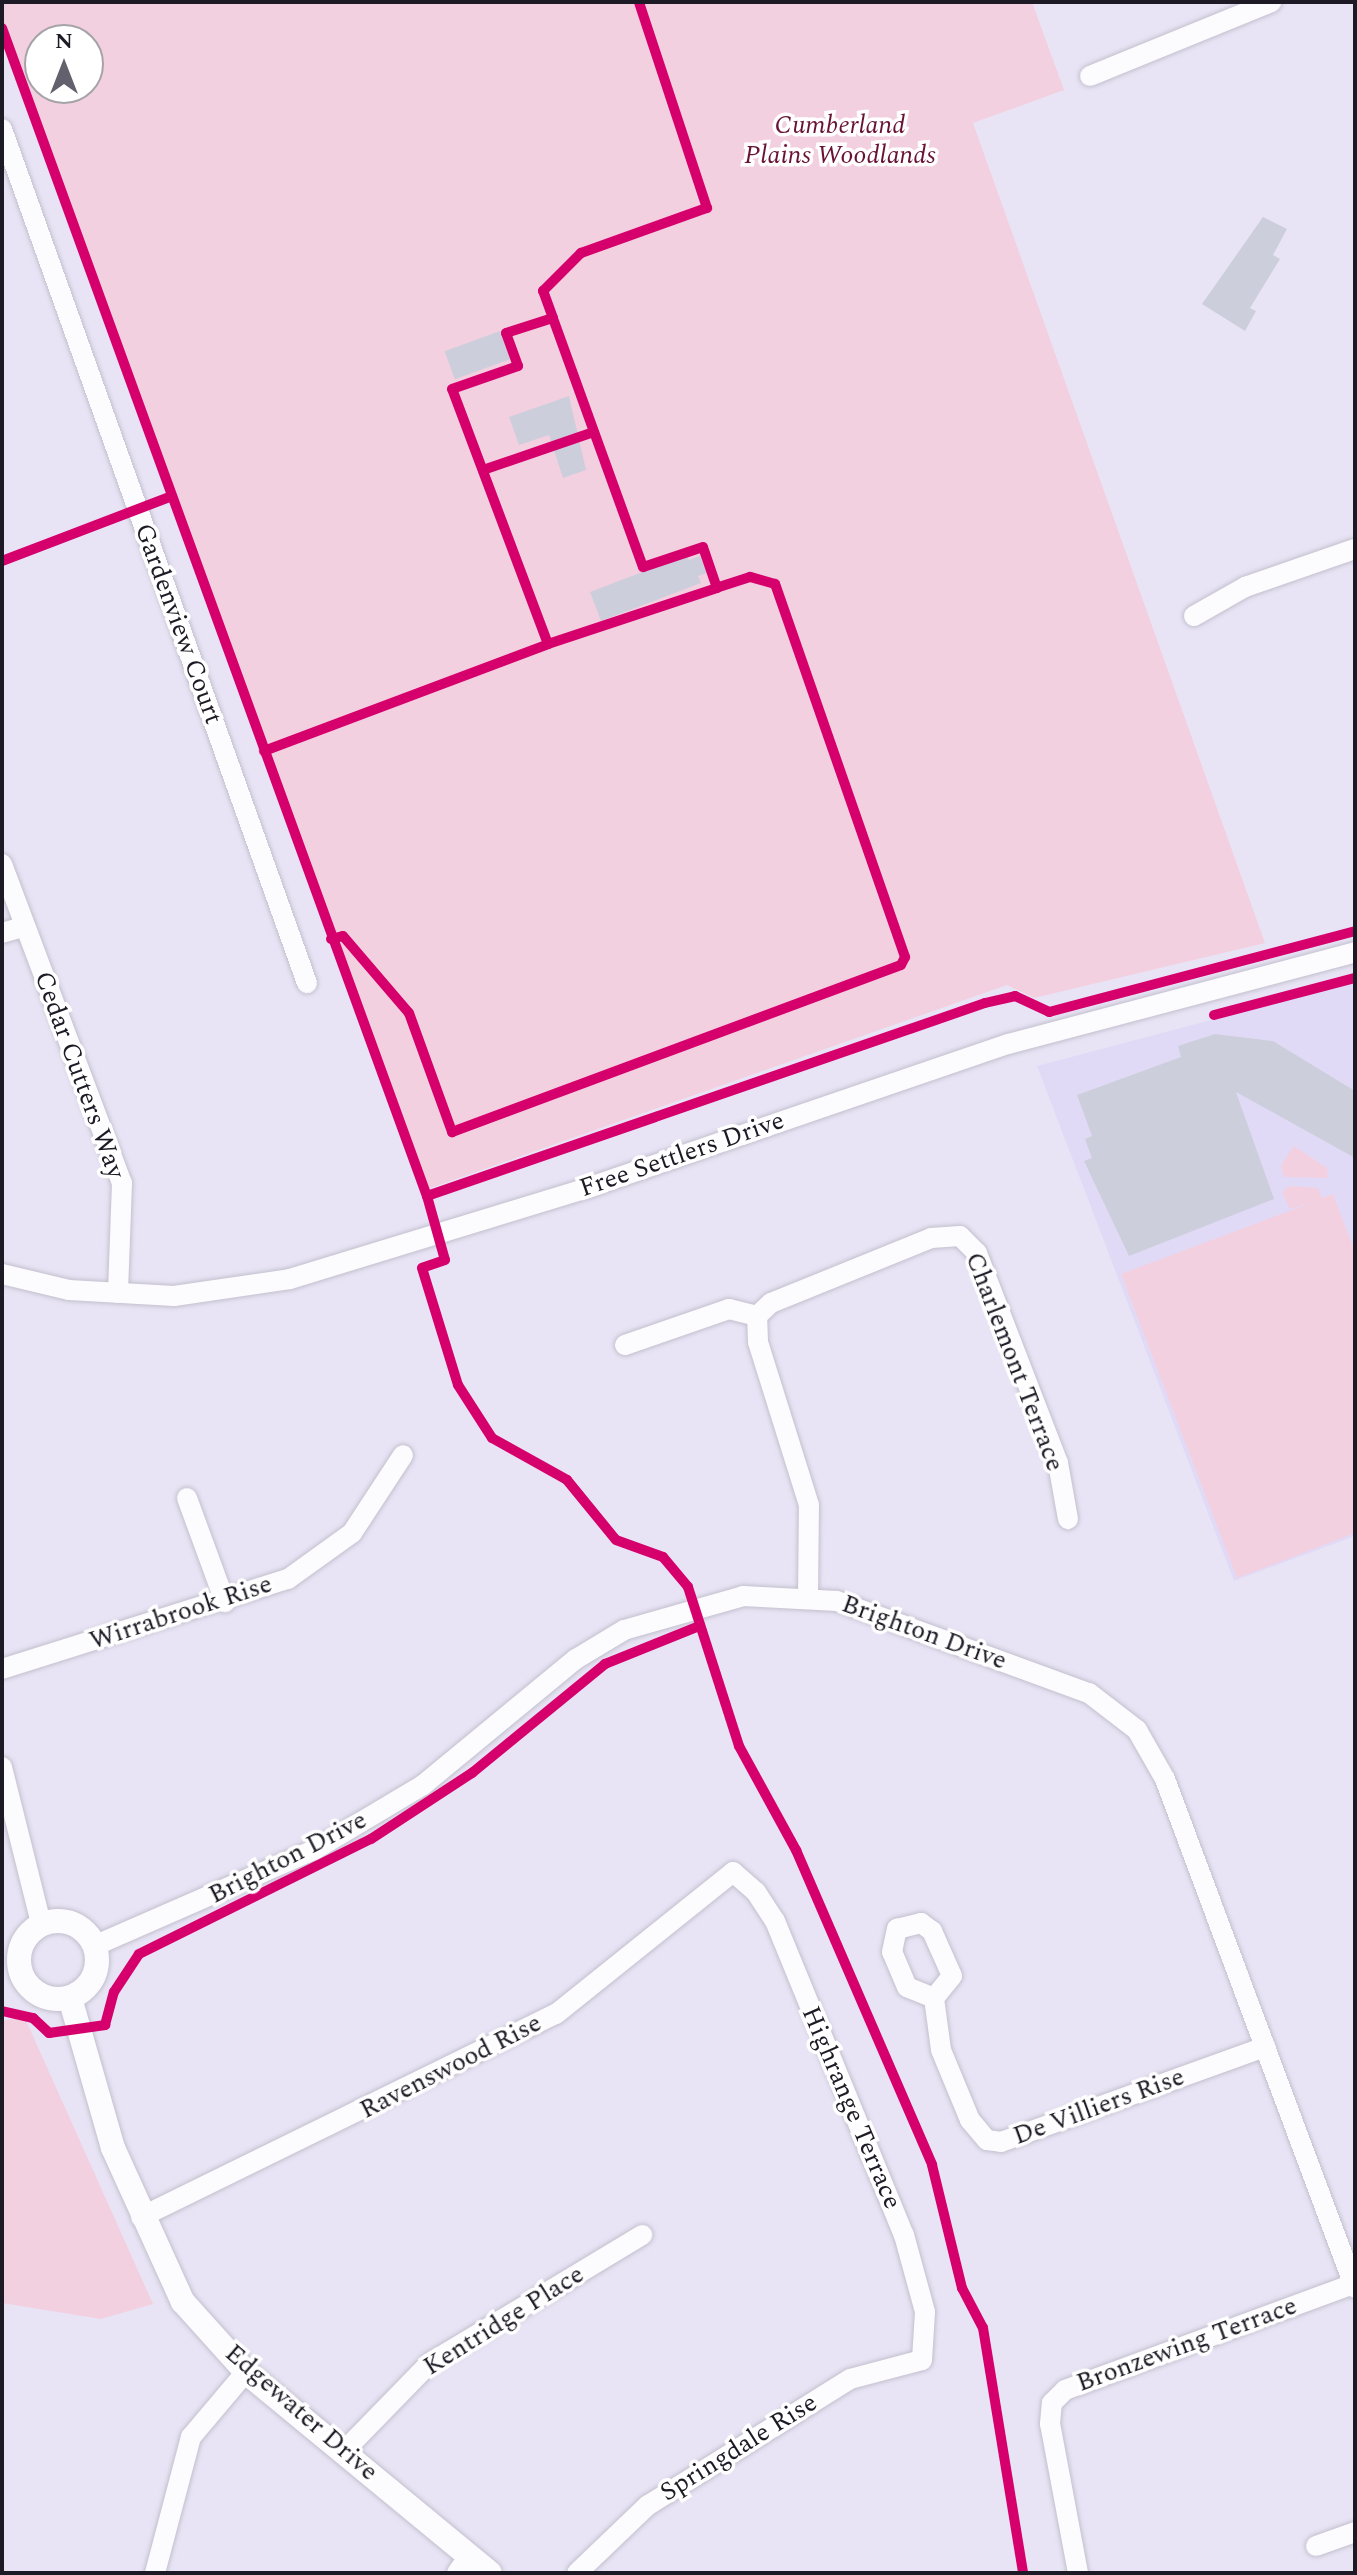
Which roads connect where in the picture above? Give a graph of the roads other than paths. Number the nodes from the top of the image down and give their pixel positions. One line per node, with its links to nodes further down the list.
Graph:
1 (1271, 2): 2 (street)
2 (1090, 76)
3 (2, 129): 10 (street, Gardenview Court)
4 (1355, 549): 5 (street)
5 (1194, 616)
6 (2, 864): 7 (street, Cedar Cutters Way)
7 (23, 927): 8 (street); 12 (street, Cedar Cutters Way)
8 (2, 933)
9 (1355, 952): 12 (street, Free Settlers Drive)
10 (307, 983)
11 (2, 1274): 12 (street, Free Settlers Drive)
12 (118, 1293)
13 (757, 1316): 14 (street); 17 (street, Charlemont Terrace); 18 (street)
14 (625, 1345)
15 (403, 1455): 19 (street, Wirrabrook Rise)
16 (187, 1498): 19 (street)
17 (1068, 1519)
18 (808, 1596): 24 (street, Brighton Drive); 28 (street, Brighton Drive)
19 (225, 1602): 20 (street, Wirrabrook Rise)
20 (2, 1669)
21 (2, 1767): 23 (street)
22 (733, 1872): 29 (street, Ravenswood Rise); 32 (street, Highrange Terrace)
23 (41, 1924): 24 (street); 25 (street)
24 (94, 1946): 26 (street)
25 (11, 1976): 26 (street)
26 (70, 1998): 29 (street, Edgewater Drive)
27 (934, 1998): 28 (street, De Villiers Rise)
28 (1265, 2047): 31 (street, Brighton Drive)
29 (141, 2217): 33 (street, Edgewater Drive)
30 (642, 2235): 34 (street, Kentridge Place)
31 (1354, 2286): 41 (street, Bronzewing Terrace)
32 (922, 2360): 40 (street, Springdale Rise)
33 (246, 2372): 34 (street, Edgewater Drive); 38 (street)
34 (343, 2452): 37 (street, Edgewater Drive)
35 (1355, 2532): 36 (street)
36 (1316, 2546)
37 (462, 2565): 39 (street, Edgewater Drive)
38 (155, 2573)
39 (490, 2573)
40 (577, 2573)
41 (1078, 2573)

